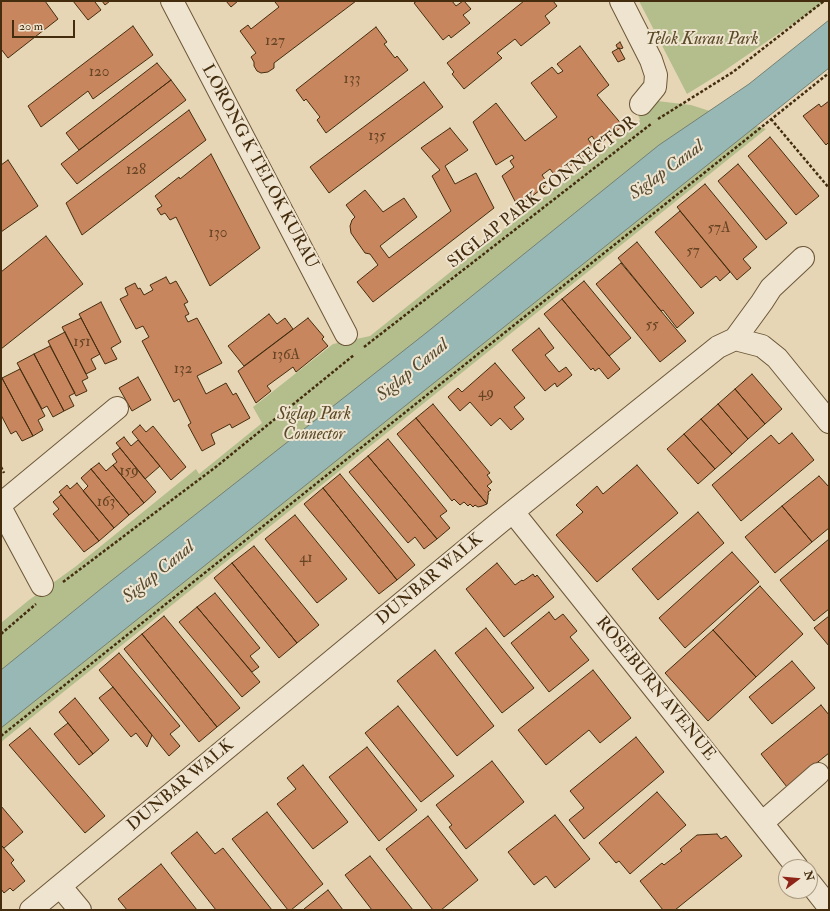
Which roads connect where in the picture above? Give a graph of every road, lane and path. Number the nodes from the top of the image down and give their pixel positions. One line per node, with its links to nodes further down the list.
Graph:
1 (172, 1): 10 (street, LORONG K TELOK KURAU)
2 (621, 1): 5 (street)
3 (824, 1): 11 (path, SIGLAP PARK CONNECTOR)
4 (829, 73): 6 (path)
5 (641, 104)
6 (771, 119): 7 (path); 19 (path)
7 (829, 188)
8 (803, 258): 9 (street)
9 (735, 339): 13 (street); 16 (street, DUNBAR WALK)
10 (352, 343): 17 (path)
11 (362, 349)
12 (117, 408): 14 (street)
13 (829, 422)
14 (1, 504)
15 (1, 509): 17 (street)
16 (512, 512): 21 (street, ROSEBURN AVENUE); 23 (street, DUNBAR WALK)
17 (47, 590): 18 (path)
18 (1, 634)
19 (1, 736)
20 (818, 774): 21 (street)
21 (762, 823): 22 (street, ROSEBURN AVENUE)
22 (791, 859)
23 (60, 886): 26 (street, DUNBAR WALK); 27 (street)
24 (818, 893): 25 (street)
25 (829, 907)
26 (31, 910)
27 (80, 910)

